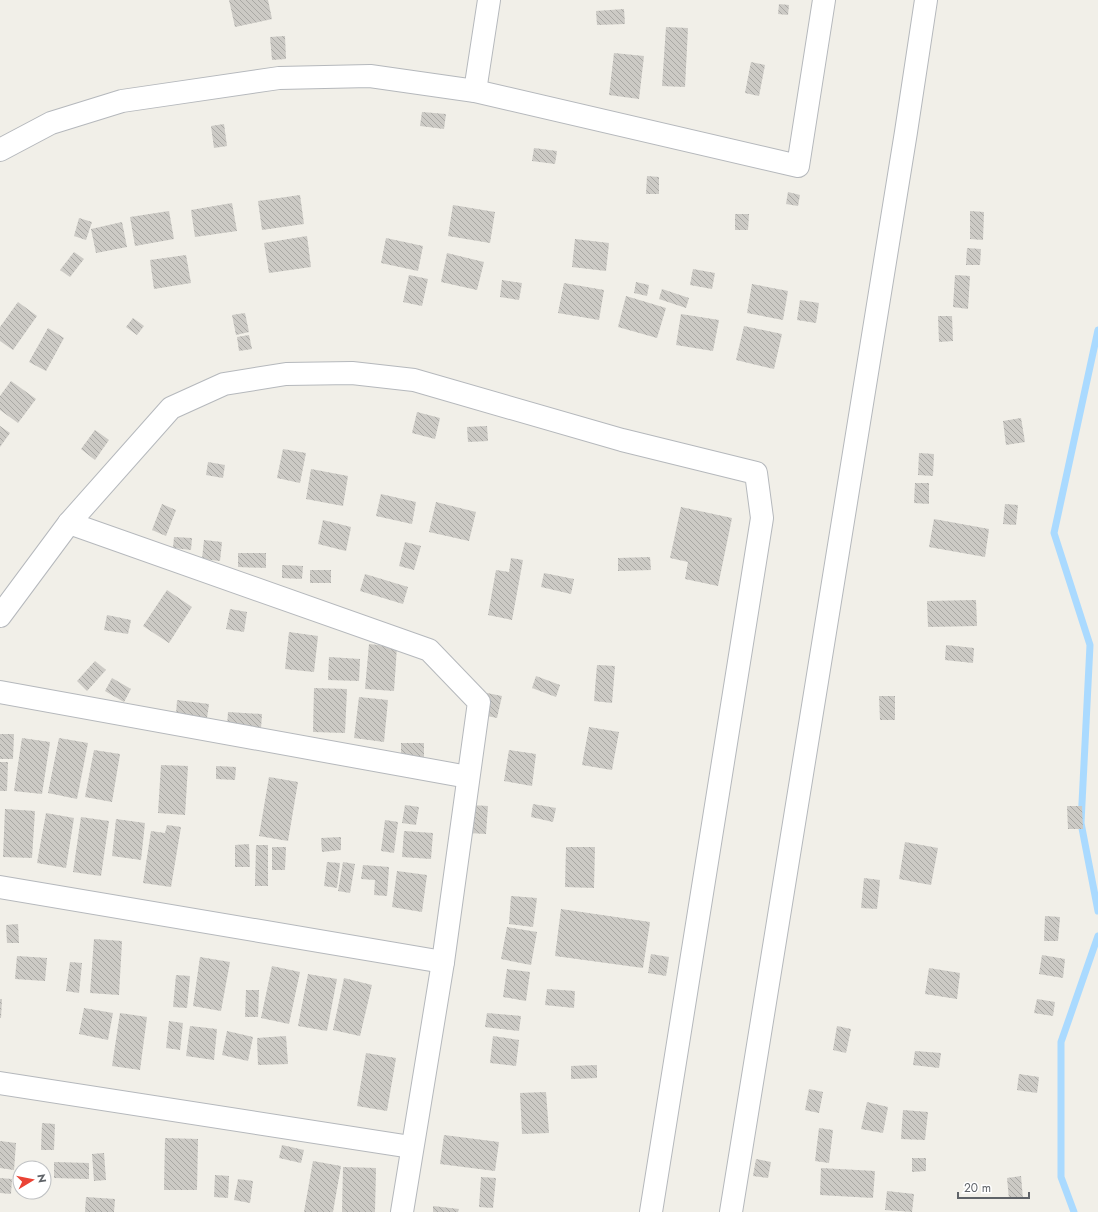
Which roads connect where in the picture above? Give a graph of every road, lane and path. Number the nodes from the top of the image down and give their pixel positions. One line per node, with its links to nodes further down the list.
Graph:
1 (489, 0): 4 (street)
2 (824, 0): 4 (street)
3 (926, 0): 16 (street)
4 (475, 91): 5 (street)
5 (0, 150)
6 (69, 523): 7 (street); 9 (street); 15 (street)
7 (0, 616)
8 (0, 692): 9 (street)
9 (468, 777): 11 (street)
10 (0, 888): 11 (street)
11 (443, 962): 13 (street)
12 (0, 1083): 13 (street)
13 (412, 1147): 14 (street)
14 (402, 1212)
15 (651, 1212)
16 (731, 1212)

